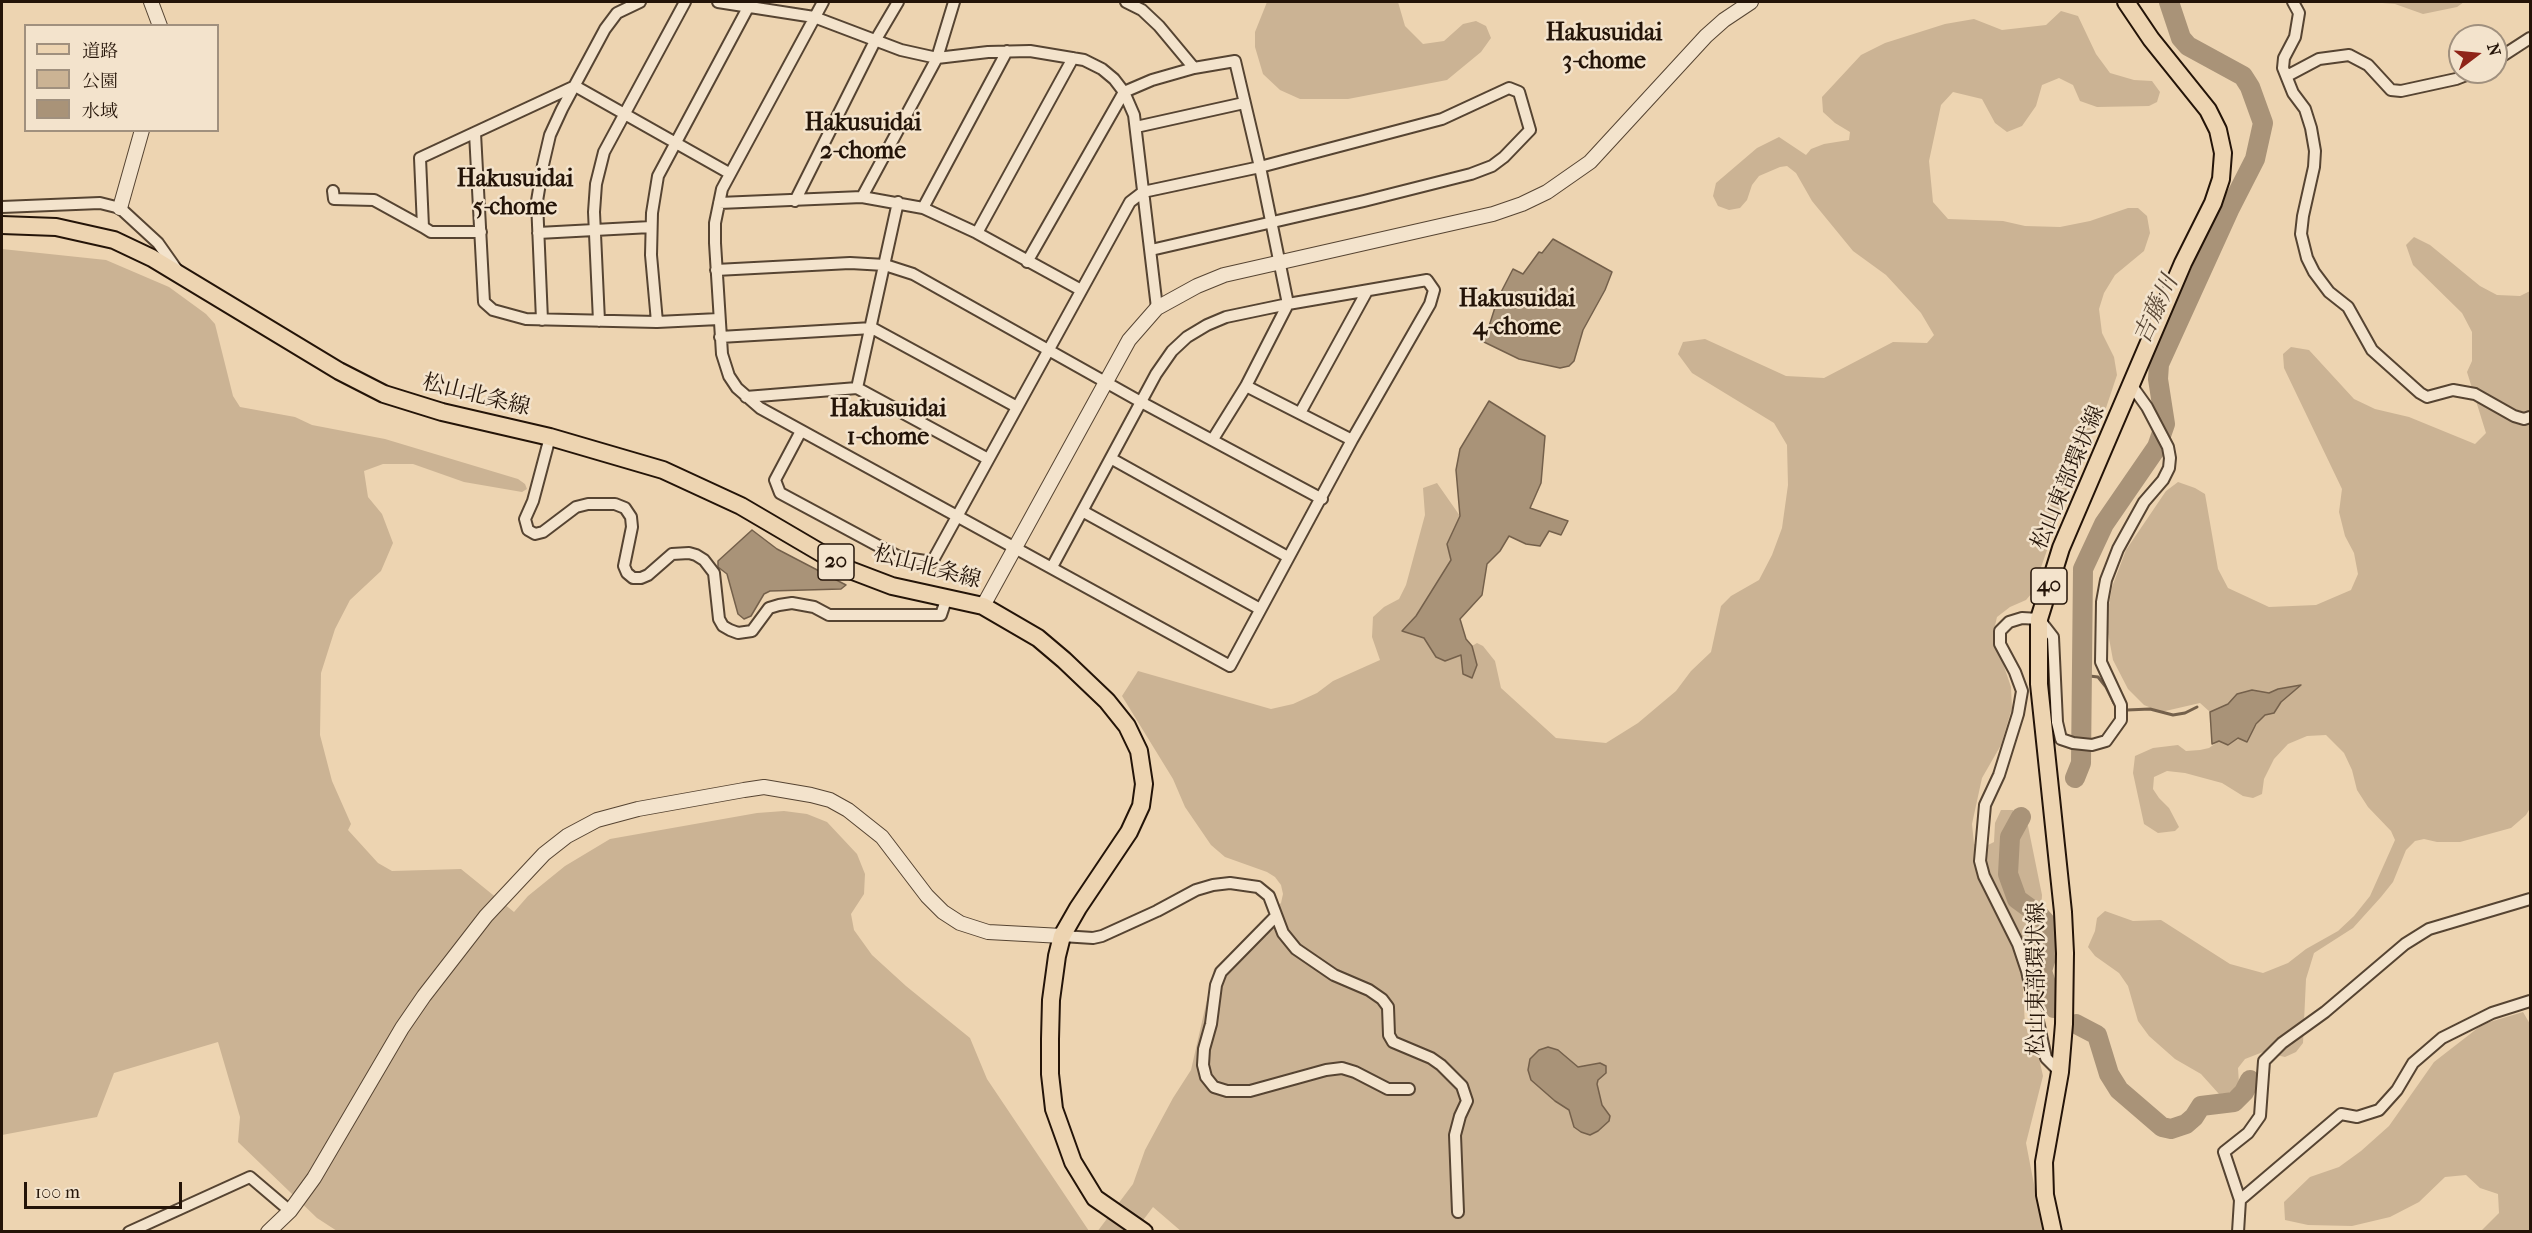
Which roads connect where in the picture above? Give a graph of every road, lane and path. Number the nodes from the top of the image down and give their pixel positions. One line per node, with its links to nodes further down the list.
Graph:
1 (151, 2): 14 (street)
2 (640, 2): 24 (street)
3 (685, 2): 27 (street)
4 (718, 2): 12 (street)
5 (823, 2): 13 (street)
6 (897, 2): 16 (street)
7 (954, 2): 19 (street)
8 (1126, 2): 21 (street)
9 (1751, 2): 53 (street)
10 (2126, 2): 70 (main road, 松山東部環状線 / 40)
11 (2293, 2): 22 (street)
12 (750, 3): 13 (street); 31 (street)
13 (814, 17): 16 (street); 33 (street)
14 (159, 24)
15 (2530, 38): 18 (street)
16 (875, 41): 19 (street); 37 (street)
17 (1007, 51): 19 (street); 20 (street); 42 (street)
18 (2508, 52)
19 (937, 58): 36 (street)
20 (1073, 58): 25 (street); 50 (street)
21 (1194, 68): 25 (street); 26 (street)
22 (2287, 76): 23 (street); 76 (street)
23 (2448, 81)
24 (576, 86): 27 (street); 30 (street); 49 (street)
25 (1124, 92): 28 (street); 52 (street)
26 (1244, 103): 28 (street); 32 (street)
27 (625, 113): 31 (street); 47 (street)
28 (1136, 127): 35 (street)
29 (141, 132): 41 (street)
30 (475, 134): 45 (street); 48 (street)
31 (674, 143): 33 (street); 46 (street)
32 (1260, 167): 35 (street); 43 (street); 43 (street)
33 (729, 173): 39 (street)
34 (333, 191): 45 (street)
35 (1143, 192): 51 (street); 57 (street)
36 (862, 197): 37 (street); 38 (street)
37 (795, 201): 39 (street)
38 (898, 202): 42 (street); 54 (street)
39 (719, 203): 55 (street)
40 (2, 207): 41 (street)
41 (120, 208): 56 (street)
42 (923, 208): 50 (street)
43 (1271, 223): 51 (street); 53 (street)
44 (2, 225): 56 (main road, 松山北条線 / 20)
45 (423, 227): 48 (street)
46 (651, 227): 47 (street); 64 (street)
47 (594, 230): 49 (street); 63 (street)
48 (481, 232): 62 (street)
49 (538, 232): 62 (street)
50 (976, 233): 52 (street)
51 (1151, 250): 60 (street)
52 (1027, 262): 57 (street)
53 (1279, 263): 59 (street); 60 (street)
54 (885, 265): 55 (street); 65 (street); 67 (street)
55 (716, 270): 61 (street)
56 (179, 275): 78 (main road, 松山北条線 / 20)
57 (1081, 290): 67 (street)
58 (1367, 291): 59 (street); 75 (street); 80 (street)
59 (1288, 304): 69 (street); 73 (street)
60 (1157, 308): 68 (street)
61 (719, 319): 64 (street); 66 (street)
62 (542, 320): 63 (street)
63 (599, 321): 64 (street)
64 (657, 322)
65 (872, 328): 66 (street); 71 (street); 74 (street)
66 (720, 337): 72 (street)
67 (1048, 349): 68 (street); 74 (street)
68 (1105, 381): 73 (street); 86 (street)
69 (1246, 386): 75 (street); 79 (street)
70 (2132, 386): 92 (main road, 松山東部環状線 / 40); 92 (street)
71 (857, 388): 72 (street); 81 (street)
72 (746, 397): 77 (street)
73 (1141, 402): 79 (street); 82 (street)
74 (1017, 407): 81 (street)
75 (1300, 413): 80 (street)
76 (2530, 417)
77 (801, 431): 85 (street); 85 (street)
78 (550, 437): 89 (main road, 松山北条線 / 20); 89 (street)
79 (1213, 439): 83 (street)
80 (1352, 440): 83 (street)
81 (988, 459): 85 (street)
82 (1112, 459): 84 (street); 87 (street)
83 (1322, 499): 87 (street)
84 (1084, 512): 88 (street); 91 (street)
85 (958, 515): 86 (street)
86 (1015, 547): 88 (street); 90 (street)
87 (1288, 557): 91 (street)
88 (1052, 567): 91 (street)
89 (947, 597): 90 (main road, 松山北条線 / 20)
90 (983, 606): 95 (main road, 松山北条線 / 20)
91 (1260, 609)
92 (2039, 619): 97 (main road, 松山東部環状線 / 40); 97 (street)
93 (2530, 899): 99 (street)
94 (1275, 917): 95 (street); 98 (street); 101 (street)
95 (1062, 936): 100 (street); 104 (main road, 松山北条線 / 20)
96 (2530, 1001): 99 (street)
97 (2060, 1072): 105 (main road, 松山東部環状線 / 40)
98 (1408, 1089)
99 (2240, 1200): 106 (street)
100 (290, 1211): 102 (street); 103 (street)
101 (1458, 1212)
102 (129, 1232)
103 (268, 1232)
104 (1144, 1232)
105 (2053, 1232)
106 (2238, 1232)

